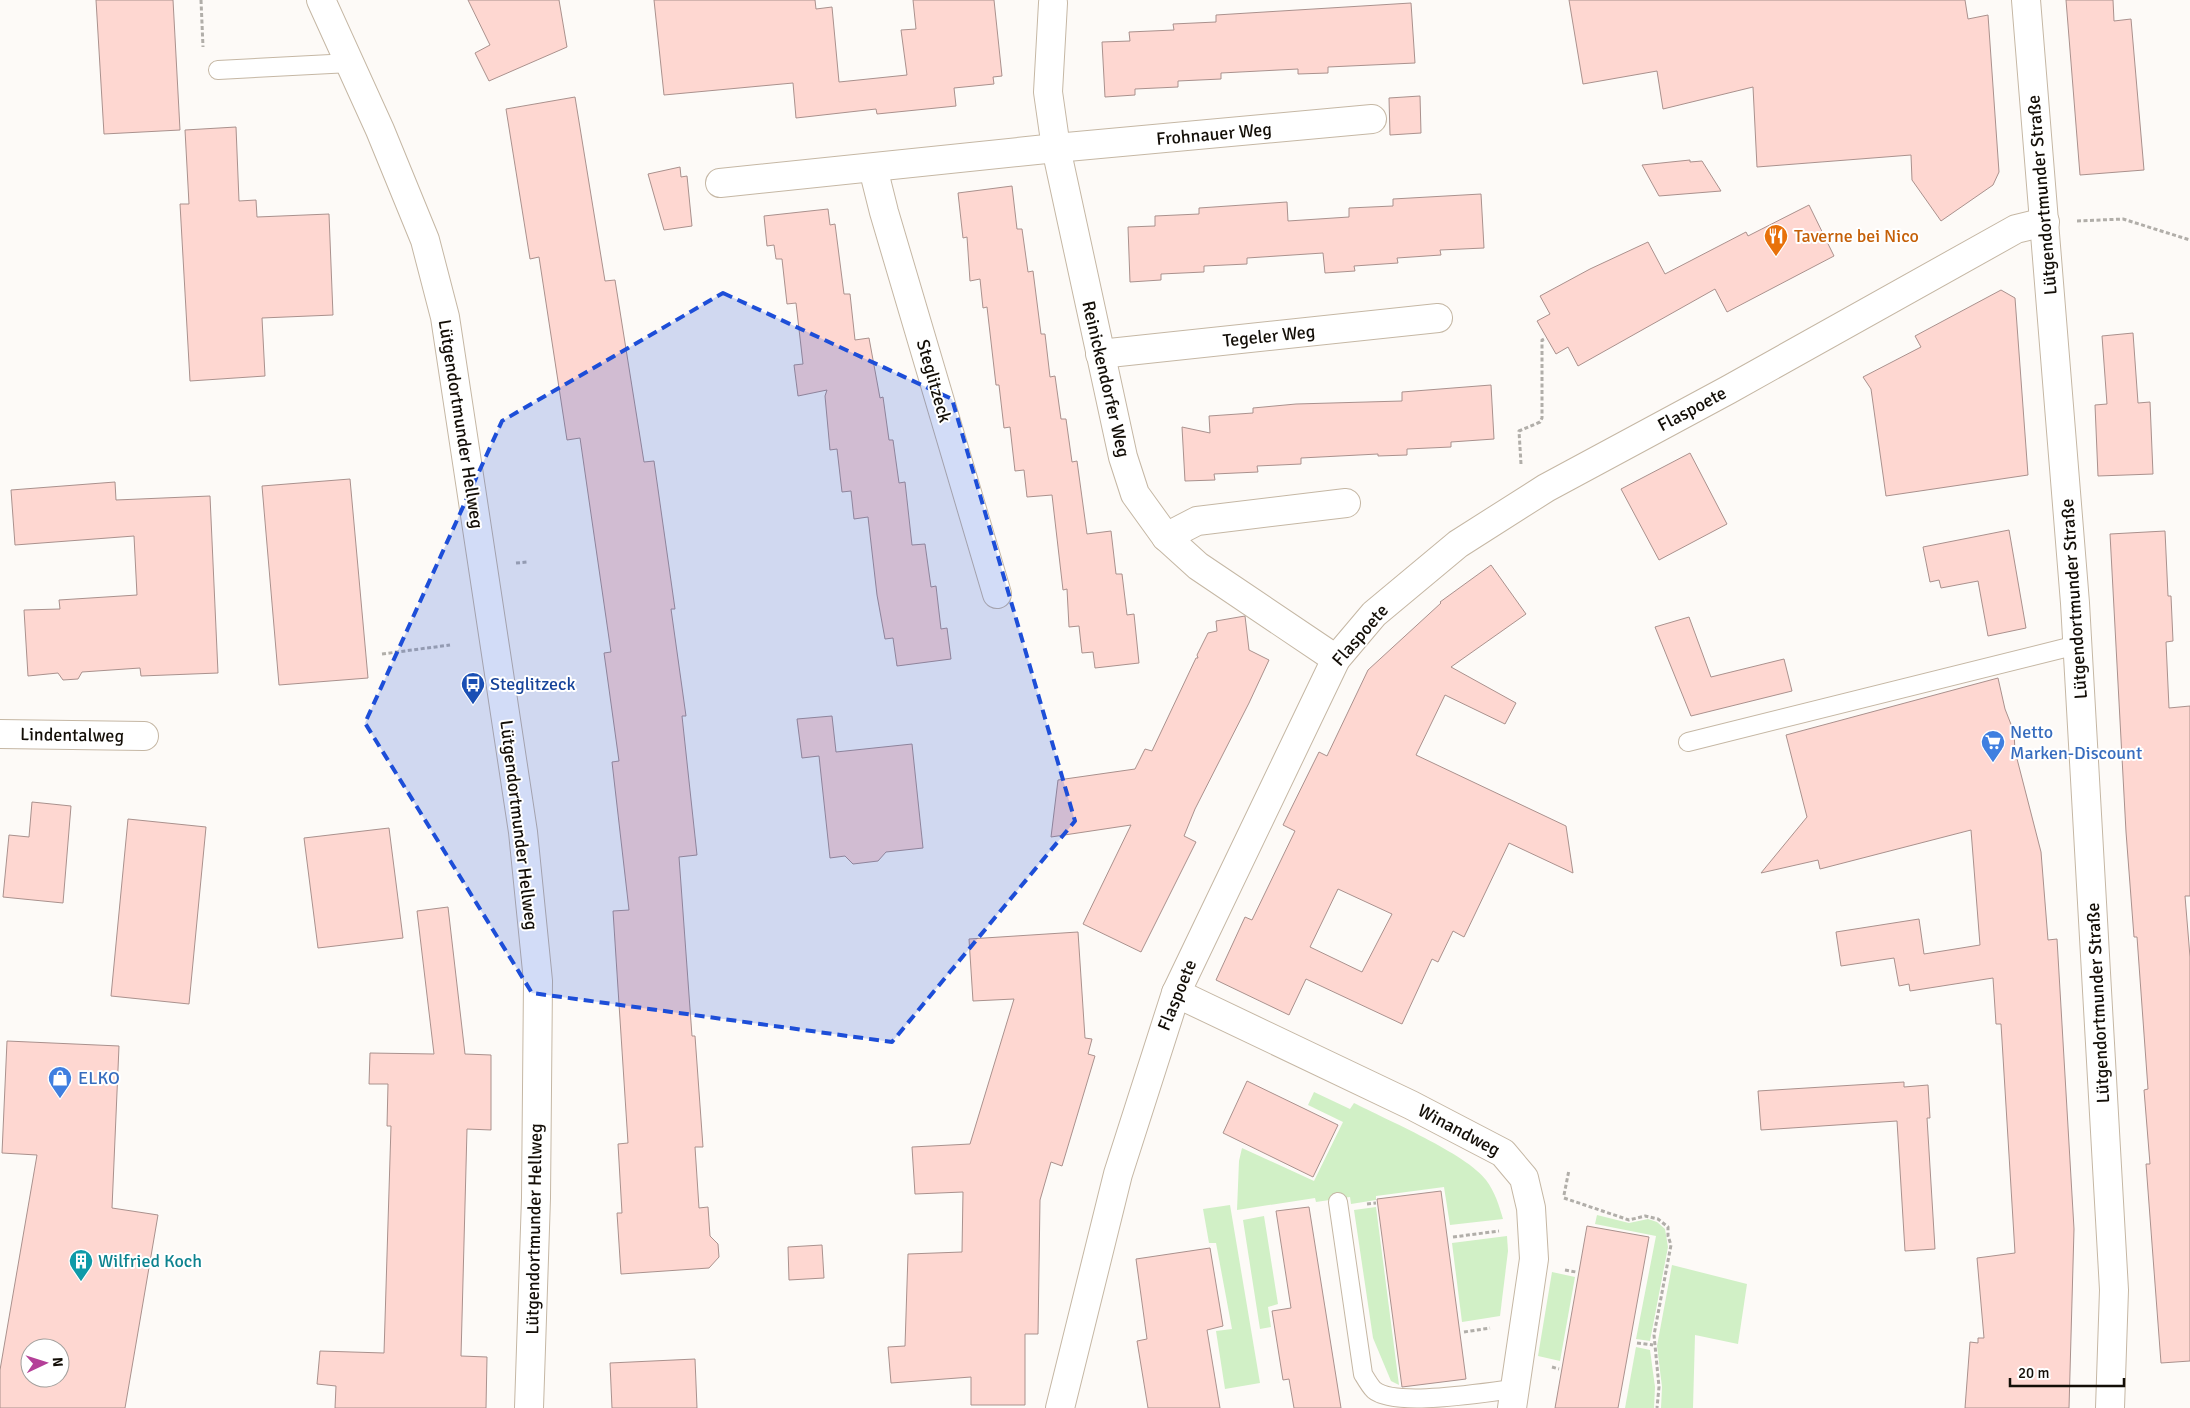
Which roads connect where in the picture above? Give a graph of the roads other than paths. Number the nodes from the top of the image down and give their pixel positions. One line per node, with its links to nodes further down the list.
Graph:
1 (321, 0): 4 (street, Lütgendortmunder Hellweg)
2 (2026, 0): 10 (street, Lütgendortmunder Straße)
3 (1053, 3): 7 (street, Reinickendorfer Weg)
4 (350, 63): 5 (lane); 24 (street, Lütgendortmunder Hellweg)
5 (218, 70)
6 (1372, 119): 7 (street, Frohnauer Weg)
7 (1056, 148): 8 (street); 12 (street, Reinickendorfer Weg)
8 (873, 168): 9 (street); 15 (street, Steglitzeck)
9 (720, 183)
10 (2045, 222): 16 (street, Lütgendortmunder Straße); 17 (street, Flaspoete)
11 (1438, 318): 12 (street, Tegeler Weg)
12 (1100, 354): 14 (street, Reinickendorfer Weg)
13 (1346, 503): 14 (street)
14 (1166, 537): 17 (street, Reinickendorfer Weg)
15 (997, 594)
16 (2077, 645): 20 (lane); 26 (street, Lütgendortmunder Straße)
17 (1336, 659): 21 (street, Flaspoete)
18 (0, 734): 19 (street, Lindentalweg)
19 (144, 736)
20 (1688, 742)
21 (1176, 993): 23 (street, Winandweg); 25 (street, Flaspoete)
22 (1338, 1202): 23 (lane)
23 (1514, 1398)
24 (529, 1408)
25 (1060, 1408)
26 (2110, 1408)

